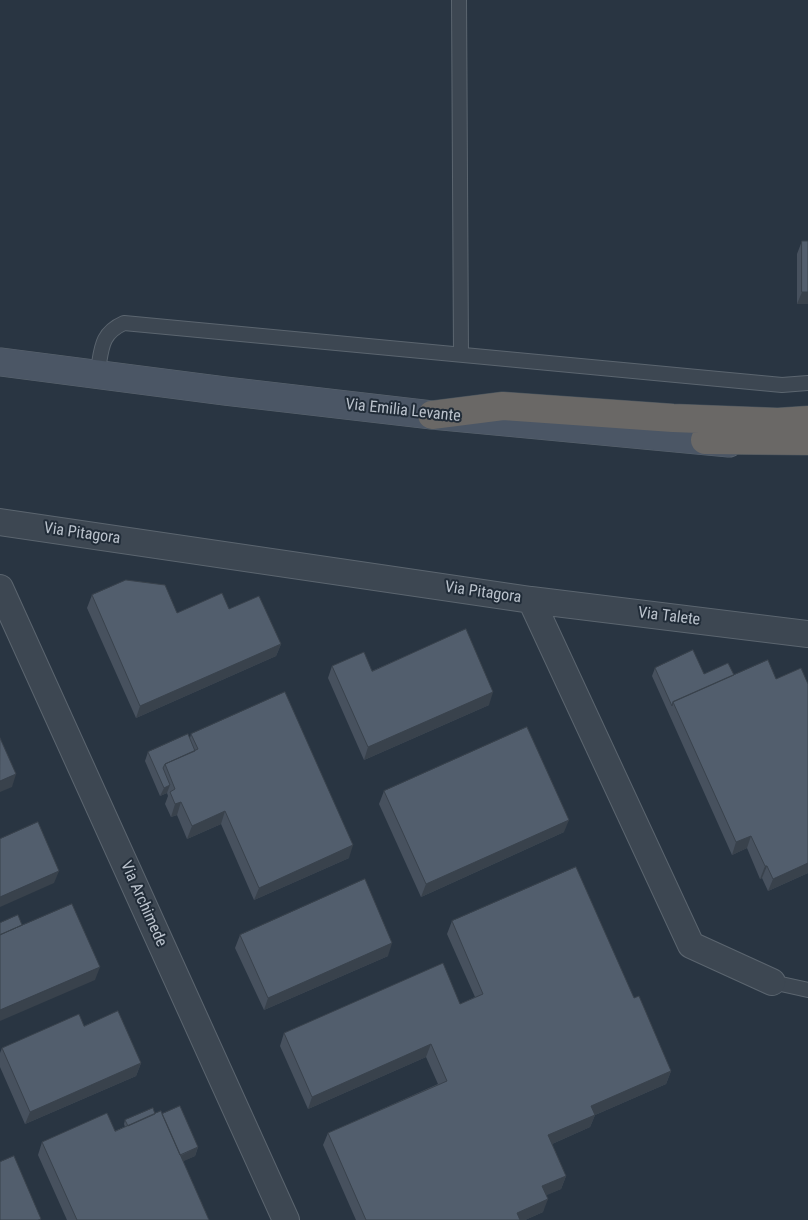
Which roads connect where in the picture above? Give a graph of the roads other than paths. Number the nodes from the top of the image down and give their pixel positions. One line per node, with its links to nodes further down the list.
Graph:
1 (459, 0): 2 (lane)
2 (460, 354): 4 (lane); 5 (lane)
3 (0, 362): 4 (main road, Via Emilia Levante)
4 (97, 375): 6 (main road, Via Emilia Levante)
5 (808, 383)
6 (432, 415): 7 (highway); 8 (main road, Via Emilia Levante)
7 (808, 420)
8 (705, 440): 9 (highway); 10 (main road, Via Emilia Levante)
9 (808, 441)
10 (808, 451)
11 (0, 522): 13 (street, Via Pitagora)
12 (0, 588): 17 (street, Via Archimede)
13 (531, 600): 14 (street, Via Talete); 15 (street, Via Pitagora)
14 (808, 634)
15 (772, 982): 16 (lane)
16 (808, 990)
17 (286, 1220)

